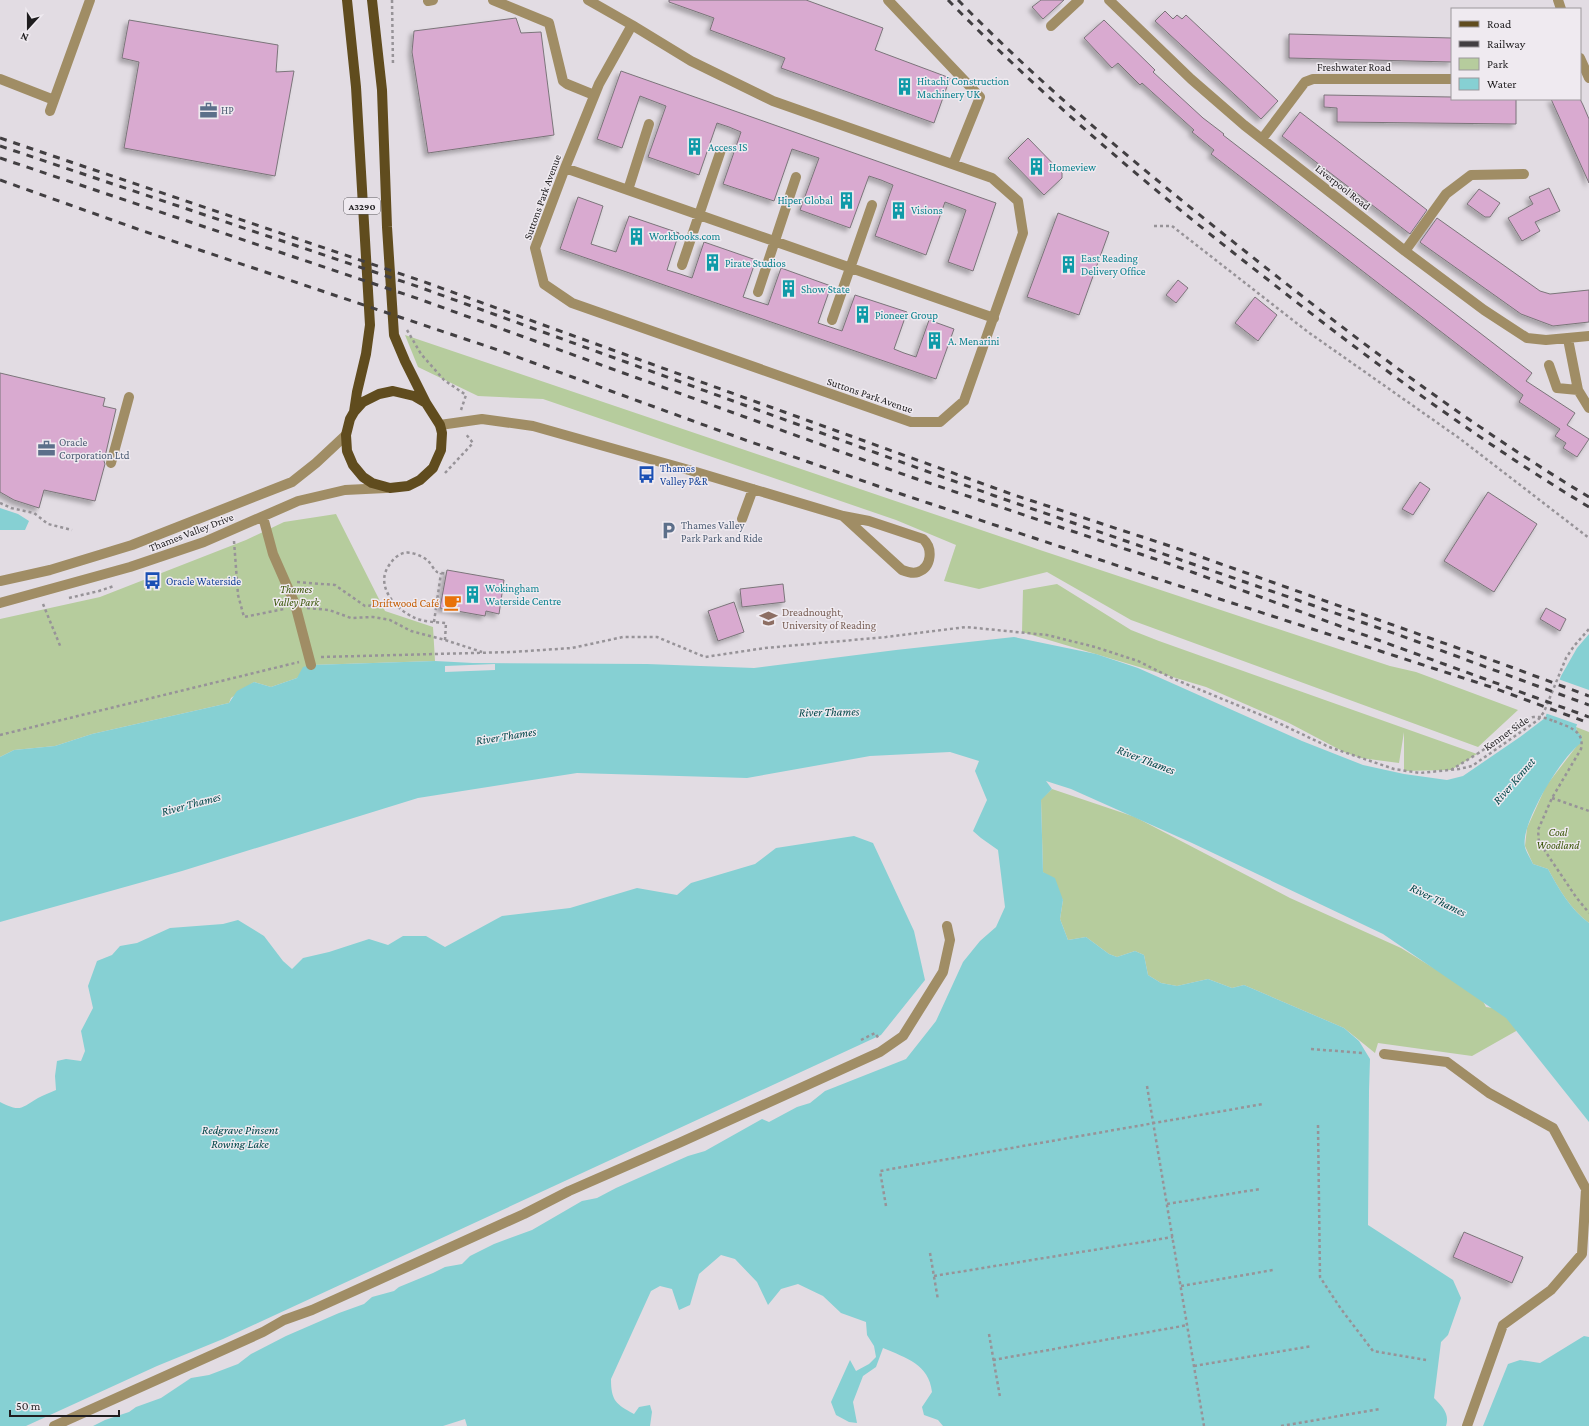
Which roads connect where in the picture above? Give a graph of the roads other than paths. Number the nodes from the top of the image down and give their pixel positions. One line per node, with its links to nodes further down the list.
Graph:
1 (90, 0): 18 (street)
2 (347, 0): 44 (main road, A3290)
3 (372, 0): 10 (main road, A3290)
4 (377, 0): 10 (main road, A3290)
5 (493, 0): 17 (street)
6 (588, 0): 11 (street, Suttons Park Avenue)
7 (888, 0): 23 (street)
8 (1079, 0): 12 (street)
9 (1109, 0): 21 (street, Liverpool Road)
10 (374, 25): 42 (main road, A3290)
11 (632, 25): 17 (street, Suttons Park Avenue); 23 (street, Suttons Park Avenue)
12 (1051, 26)
13 (1581, 60): 14 (street)
14 (1589, 78)
15 (0, 79): 18 (street)
16 (1451, 79): 21 (street, Freshwater Road)
17 (594, 95): 24 (street, Suttons Park Avenue)
18 (54, 100): 19 (street)
19 (50, 111)
20 (649, 124): 27 (street)
21 (1262, 139): 31 (street, Liverpool Road)
22 (721, 150): 29 (street)
23 (953, 164): 35 (street, Suttons Park Avenue)
24 (565, 168): 27 (street); 35 (street, Suttons Park Avenue)
25 (1524, 174): 31 (street)
26 (796, 177): 30 (street)
27 (628, 190): 29 (street)
28 (872, 205): 33 (street)
29 (699, 214): 30 (street); 32 (street)
30 (774, 241): 33 (street); 34 (street)
31 (1405, 251): 38 (street, Liverpool Road)
32 (682, 265)
33 (850, 267): 35 (street); 36 (street)
34 (758, 292)
35 (994, 318)
36 (832, 320)
37 (1589, 336): 38 (street, Liverpool Road)
38 (1568, 338): 40 (street)
39 (1549, 364): 40 (street)
40 (1578, 390): 43 (street)
41 (130, 396): 47 (street)
42 (426, 404): 44 (main road); 45 (main road)
43 (1589, 408)
44 (354, 412): 46 (main road)
45 (440, 425): 48 (main road); 49 (street)
46 (346, 435): 48 (main road); 53 (street, Thames Valley Drive)
47 (111, 462)
48 (390, 488): 51 (street, Thames Valley Drive)
49 (753, 489): 50 (street); 52 (street)
50 (843, 516): 50 (street)
51 (263, 517): 54 (street, Thames Valley Drive); 55 (street)
52 (742, 519)
53 (0, 581)
54 (0, 603)
55 (310, 662)
56 (947, 926): 58 (street)
57 (1384, 1054): 59 (street)
58 (54, 1426)
59 (1467, 1426)

